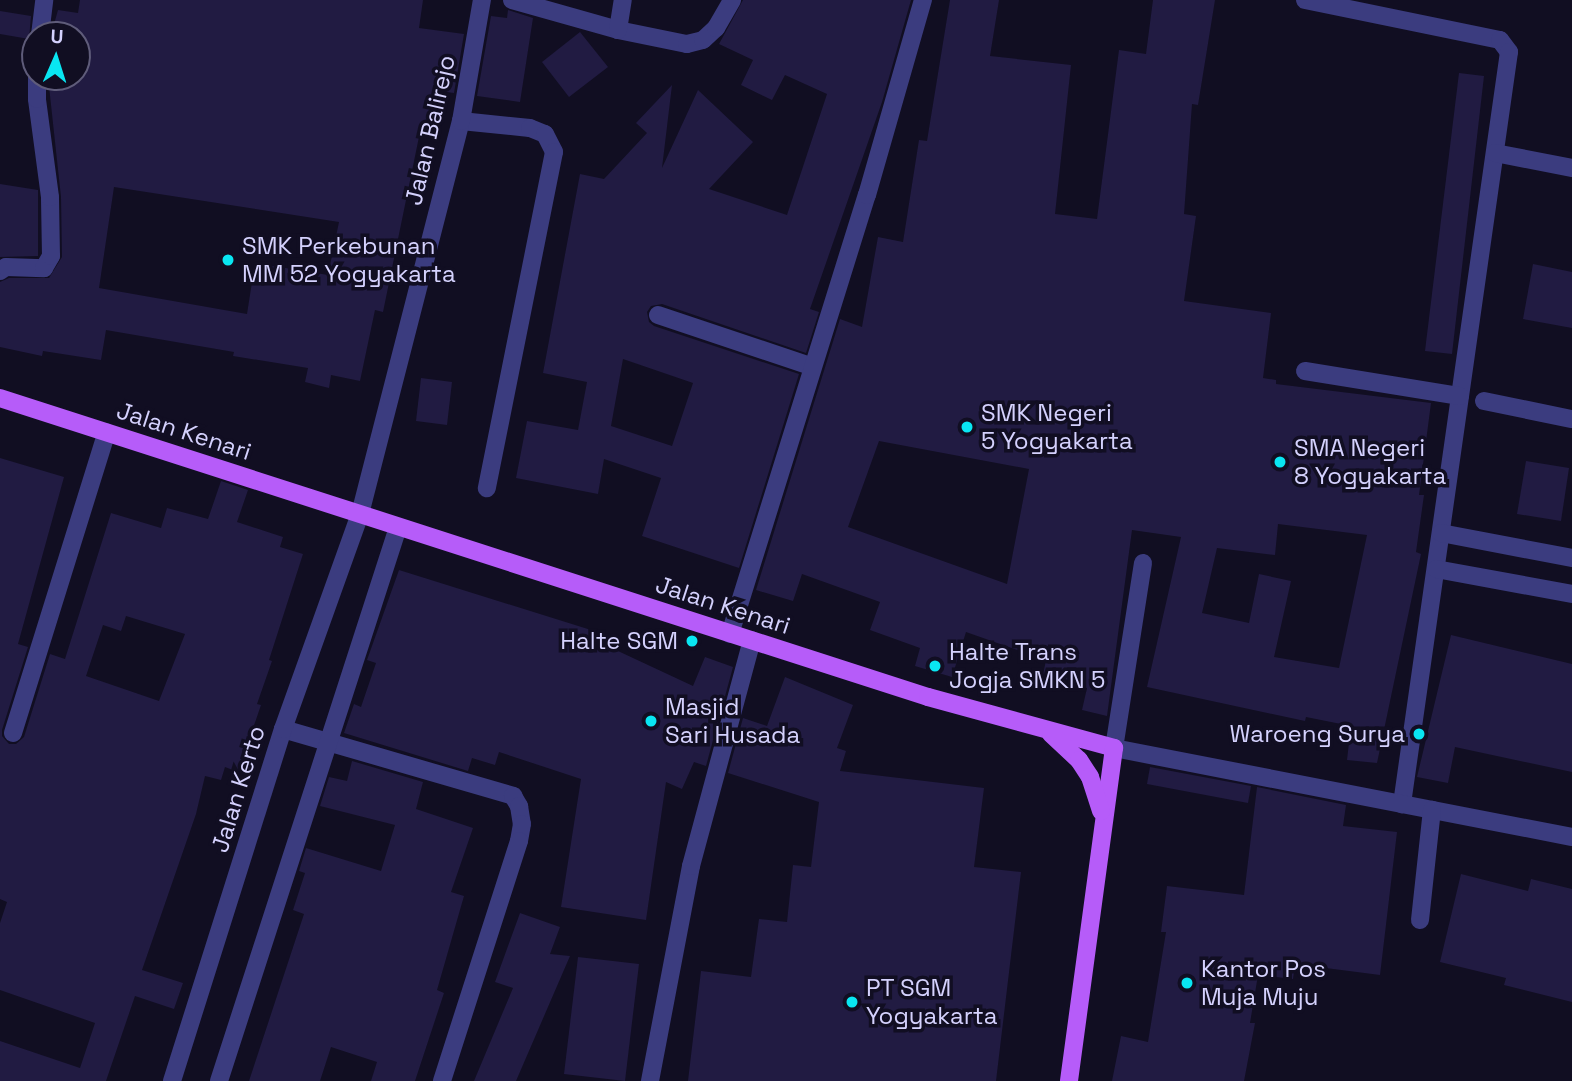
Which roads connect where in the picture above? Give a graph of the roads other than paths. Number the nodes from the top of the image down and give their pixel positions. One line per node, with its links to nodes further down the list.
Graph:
1 (44, 0): 8 (street)
2 (482, 0): 11 (street, Jalan Balirejo)
3 (512, 0): 9 (street)
4 (623, 0): 9 (street)
5 (732, 0): 9 (street)
6 (923, 0): 16 (street)
7 (1305, 0): 12 (street)
8 (42, 21)
9 (618, 30)
10 (37, 91): 14 (street)
11 (461, 121): 23 (street); 24 (street, Jalan Balirejo)
12 (1495, 153): 13 (street); 18 (street)
13 (1572, 168)
14 (0, 271)
15 (657, 315): 16 (street)
16 (813, 366): 31 (street)
17 (1305, 371): 18 (street)
18 (1460, 396): 26 (street)
19 (0, 398): 22 (main road, Jalan Kenari)
20 (1484, 401): 21 (street)
21 (1572, 419)
22 (107, 432): 24 (main road, Jalan Kenari); 35 (street)
23 (487, 488)
24 (360, 514): 25 (main road, Jalan Kenari); 33 (street, Jalan Kerto)
25 (398, 527): 31 (main road, Jalan Kenari); 36 (street)
26 (1441, 533): 27 (street); 29 (street)
27 (1572, 558)
28 (1143, 564): 37 (street)
29 (1436, 569): 30 (street); 38 (street)
30 (1572, 594)
31 (730, 634): 32 (main road, Jalan Kenari)
32 (752, 640): 34 (main road, Jalan Kenari); 46 (street)
33 (282, 729): 36 (street); 43 (street, Jalan Kerto)
34 (1045, 729): 37 (main road, Jalan Kenari); 40 (main road)
35 (13, 733)
36 (329, 743): 44 (street); 45 (street)
37 (1114, 748): 38 (street); 40 (main road)
38 (1402, 804): 39 (street)
39 (1432, 810): 41 (street); 42 (street)
40 (1104, 825): 47 (main road)
41 (1572, 837)
42 (1420, 920)
43 (173, 1081)
44 (219, 1081)
45 (442, 1081)
46 (650, 1081)
47 (1069, 1081)

